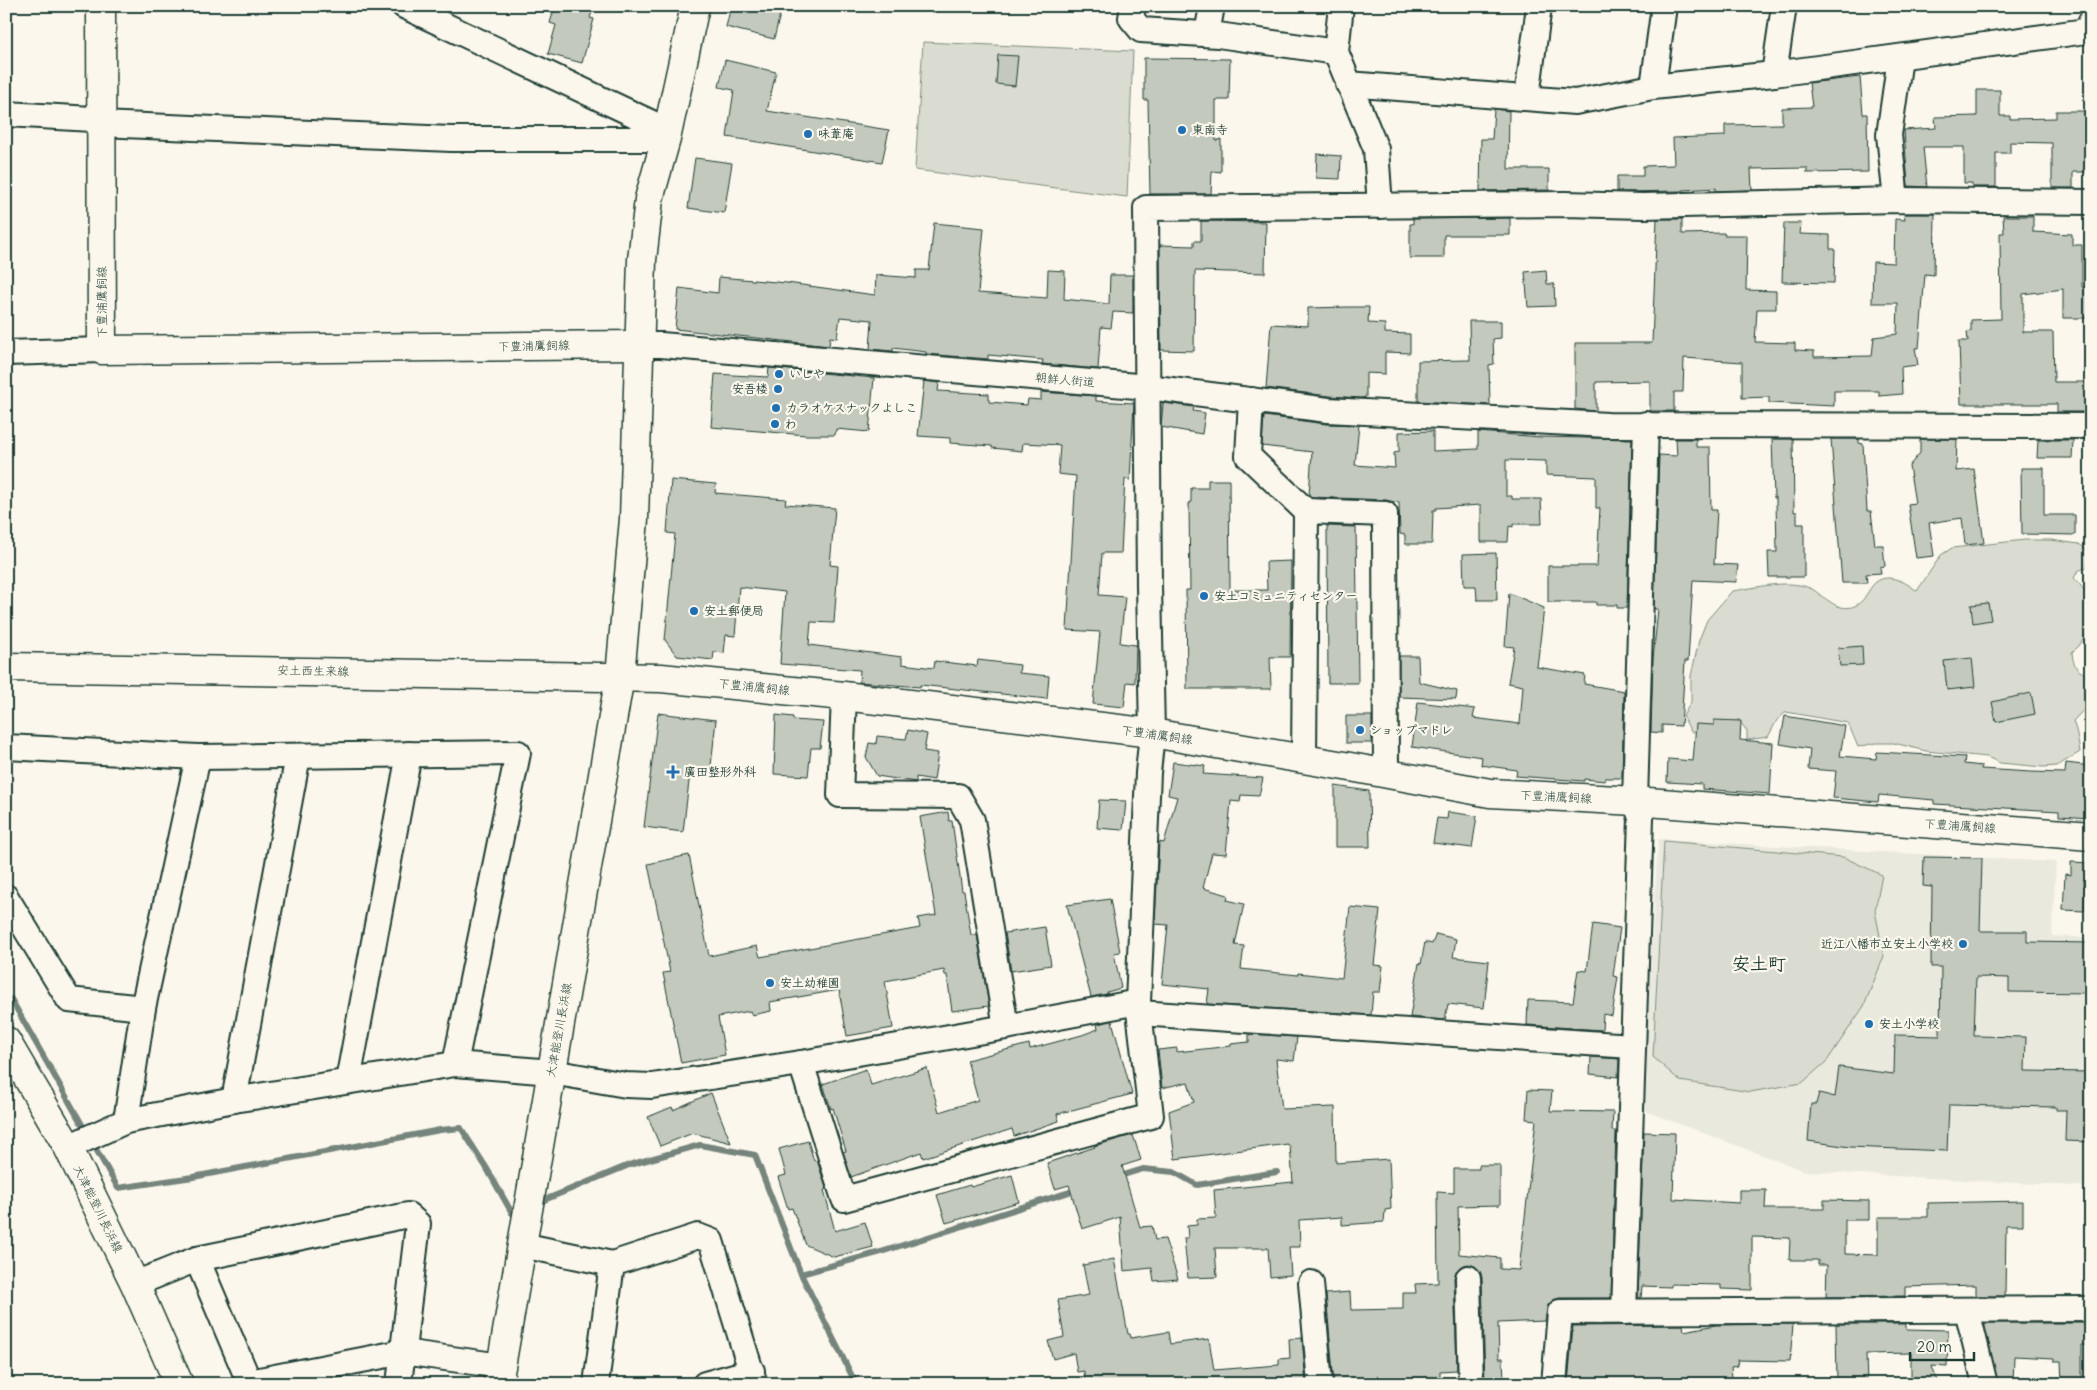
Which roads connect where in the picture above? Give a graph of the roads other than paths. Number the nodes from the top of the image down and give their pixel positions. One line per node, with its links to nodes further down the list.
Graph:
1 (101, 6): 20 (main road, 下豊浦鷹飼線)
2 (404, 6): 21 (street)
3 (695, 6): 21 (main road)
4 (1133, 6): 12 (street)
5 (1212, 6): 12 (street)
6 (1341, 6): 13 (street)
7 (1539, 6): 18 (street)
8 (1664, 6): 17 (street)
9 (1784, 6): 15 (street)
10 (2086, 6): 11 (street)
11 (2091, 20): 14 (street)
12 (1208, 34): 13 (street)
13 (1336, 52): 16 (street)
14 (1900, 58): 15 (street); 22 (street)
15 (1774, 74): 17 (street)
16 (1348, 84): 18 (street); 24 (street)
17 (1652, 87): 18 (street)
18 (1526, 97)
19 (6, 114): 20 (street)
20 (100, 124): 21 (street); 26 (main road, 下豊浦鷹飼線)
21 (666, 139): 25 (main road)
22 (1896, 200): 23 (street); 24 (street)
23 (2091, 202)
24 (1380, 206): 28 (street)
25 (638, 345): 26 (main road, 下豊浦鷹飼線); 28 (street, 朝鮮人街道); 34 (main road)
26 (102, 350): 27 (street)
27 (6, 352)
28 (1148, 387): 29 (street, 朝鮮人街道); 36 (street)
29 (1251, 400): 30 (street, 朝鮮人街道); 32 (street)
30 (1646, 424): 31 (street, 朝鮮人街道); 43 (street)
31 (2091, 426)
32 (1306, 511): 41 (street); 42 (street)
33 (6, 666): 34 (main road, 安土西生来線)
34 (620, 676): 35 (main road, 下豊浦鷹飼線); 53 (main road, 大津能登川長浜線)
35 (844, 696): 36 (main road, 下豊浦鷹飼線); 48 (street)
36 (1152, 733): 41 (main road, 下豊浦鷹飼線); 46 (street)
37 (6, 747): 40 (street)
38 (409, 754): 39 (street); 52 (street); 54 (street)
39 (298, 756): 40 (street); 55 (street)
40 (198, 757): 47 (street)
41 (1304, 759): 42 (main road, 下豊浦鷹飼線)
42 (1386, 774): 43 (main road, 下豊浦鷹飼線)
43 (1635, 801): 44 (main road, 下豊浦鷹飼線); 50 (street)
44 (2091, 836)
45 (6, 897): 47 (street)
46 (1139, 1007): 48 (street); 50 (street); 51 (street)
47 (143, 1008): 56 (street)
48 (1006, 1028): 51 (street)
49 (6, 1041): 57 (main road, 大津能登川長浜線)
50 (1632, 1046): 66 (street)
51 (801, 1063): 53 (street)
52 (455, 1064): 53 (street); 54 (street)
53 (552, 1072): 58 (main road, 大津能登川長浜線)
54 (348, 1081): 55 (street)
55 (234, 1100): 56 (street)
56 (126, 1121): 57 (street)
57 (68, 1147): 63 (main road, 大津能登川長浜線)
58 (522, 1245): 60 (street); 68 (main road, 大津能登川長浜線)
59 (196, 1259): 63 (street); 67 (street); 70 (street)
60 (612, 1264): 69 (street); 73 (street)
61 (1468, 1278): 76 (street)
62 (1311, 1283): 75 (street)
63 (135, 1284): 71 (main road, 大津能登川長浜線)
64 (2091, 1309): 65 (street)
65 (1966, 1310): 66 (street); 78 (street)
66 (1624, 1312): 77 (street)
67 (402, 1352): 68 (street); 70 (street); 72 (street)
68 (500, 1375)
69 (754, 1377): 74 (street)
70 (250, 1383)
71 (179, 1384)
72 (399, 1384)
73 (596, 1384)
74 (705, 1384)
75 (1320, 1384)
76 (1471, 1384)
77 (1554, 1384)
78 (1985, 1384)

